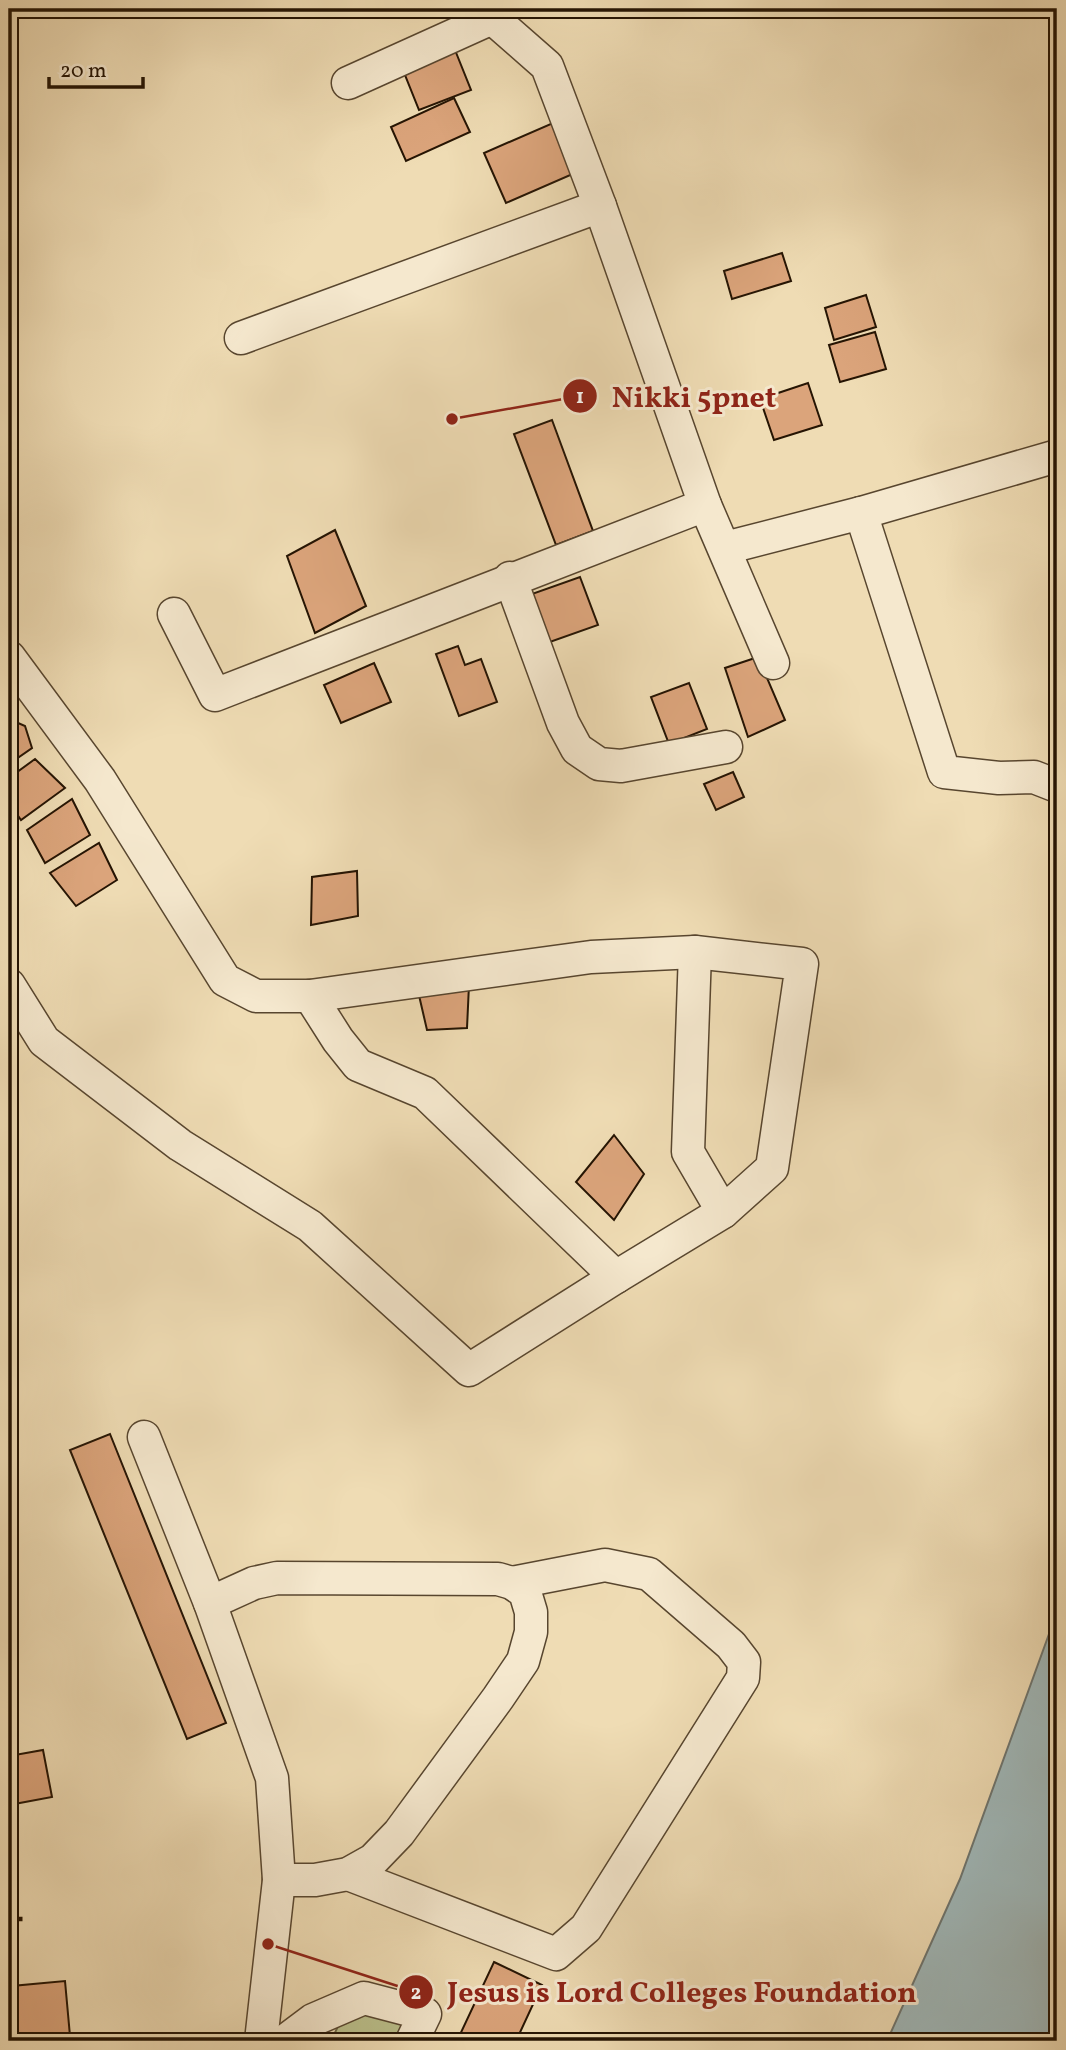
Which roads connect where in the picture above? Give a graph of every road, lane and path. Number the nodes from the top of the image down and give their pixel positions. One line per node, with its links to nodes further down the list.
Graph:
1 (487, 13): 2 (street); 3 (street)
2 (348, 83)
3 (600, 206): 4 (street); 6 (street)
4 (241, 338)
5 (1057, 456): 7 (street)
6 (705, 505): 8 (street); 9 (street)
7 (861, 513): 8 (street); 14 (street)
8 (725, 548): 12 (street)
9 (510, 579): 10 (street); 13 (street)
10 (174, 614)
11 (9, 657): 17 (street)
12 (773, 663)
13 (726, 747)
14 (1057, 786)
15 (695, 952): 17 (street); 18 (street); 18 (street)
16 (9, 985): 19 (street)
17 (310, 996): 19 (street)
18 (723, 1212): 19 (street)
19 (617, 1277)
20 (144, 1437): 22 (street)
21 (512, 1583): 22 (street); 23 (street); 23 (street)
22 (210, 1603): 24 (street)
23 (348, 1874): 24 (street)
24 (279, 1880): 27 (street)
25 (9, 1919): 26 (path)
26 (25, 1919)
27 (261, 2041)
28 (285, 2041): 29 (street)
29 (412, 2041)

